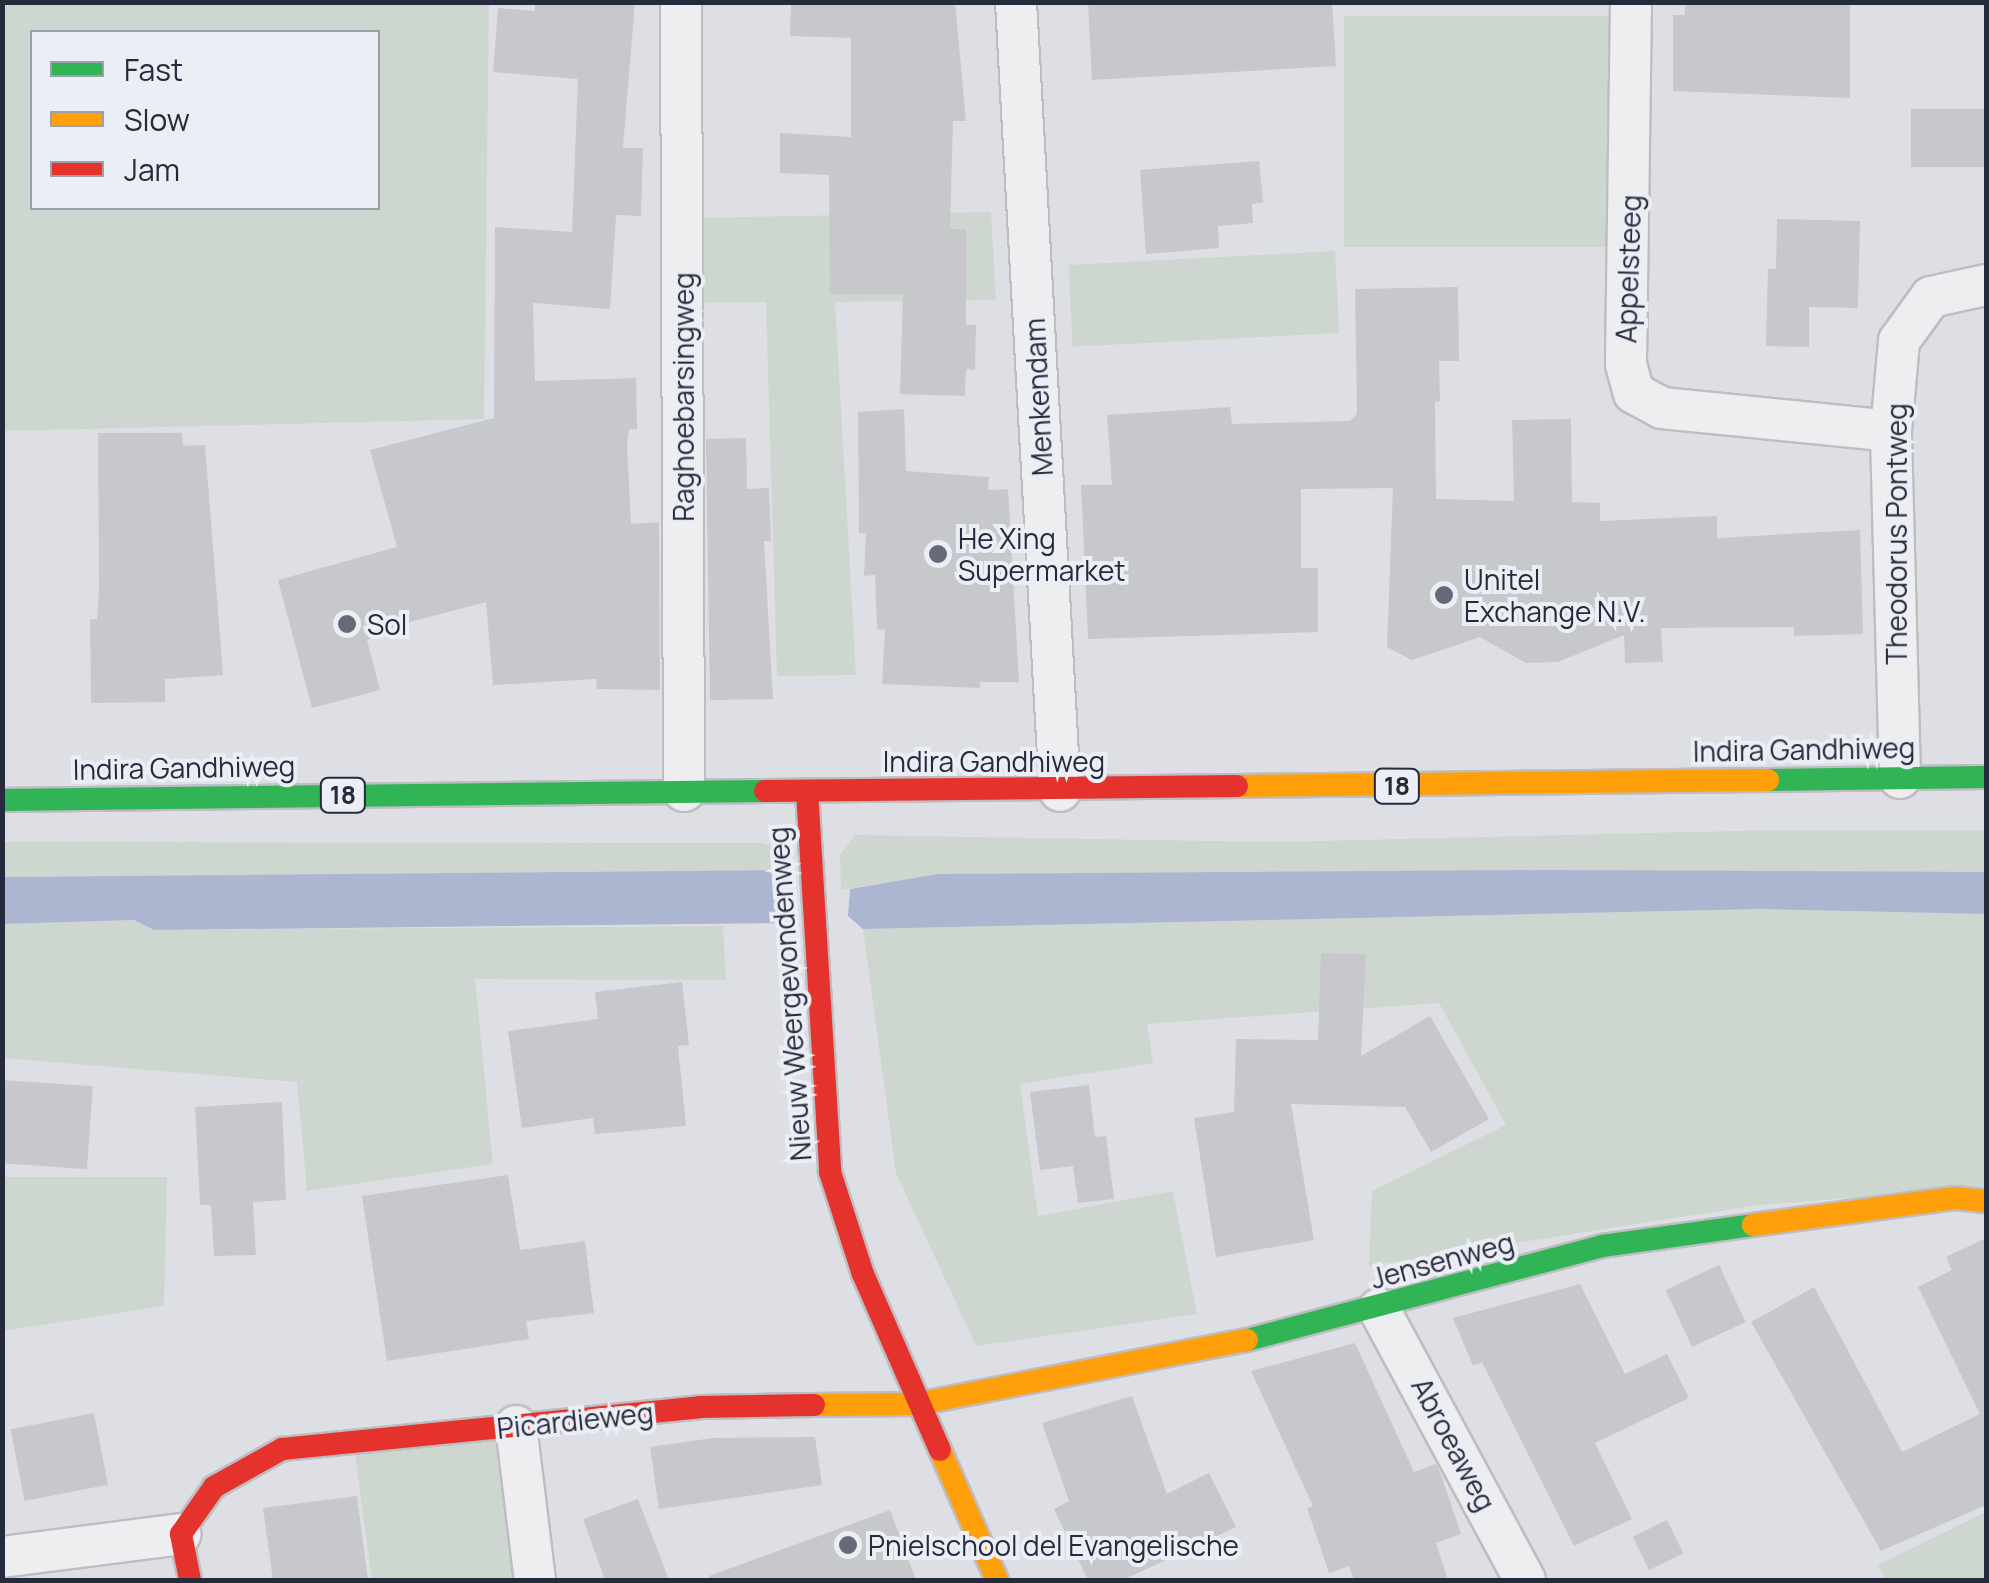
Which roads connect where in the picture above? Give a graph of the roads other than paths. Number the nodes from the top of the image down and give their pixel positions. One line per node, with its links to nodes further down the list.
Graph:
1 (682, 2): 8 (street, Raghoebarsingweg)
2 (1016, 2): 10 (street, Menkendam)
3 (1630, 2): 5 (street, Appelsteeg)
4 (1986, 285): 5 (street, Theodorus Pontweg)
5 (1891, 431): 7 (street, Theodorus Pontweg)
6 (1986, 777): 7 (street, Indira Gandhiweg / 18)
7 (1900, 778): 10 (street, Indira Gandhiweg / 18)
8 (684, 791): 9 (street, Indira Gandhiweg / 18); 11 (street, Indira Gandhiweg / 18)
9 (807, 791): 10 (street, Indira Gandhiweg / 18); 14 (street, Nieuw Weergevondenweg)
10 (1060, 792)
11 (2, 800)
12 (1986, 1201): 13 (street, Jensenweg)
13 (1379, 1308): 14 (street, Jensenweg); 21 (street, Abroeaweg)
14 (917, 1404): 15 (street, Picardieweg); 20 (street, Nieuw Weergevondenweg)
15 (516, 1426): 16 (street, Picardieweg); 19 (street)
16 (180, 1534): 17 (street); 18 (street)
17 (2, 1557)
18 (190, 1580)
19 (535, 1580)
20 (997, 1580)
21 (1525, 1580)

